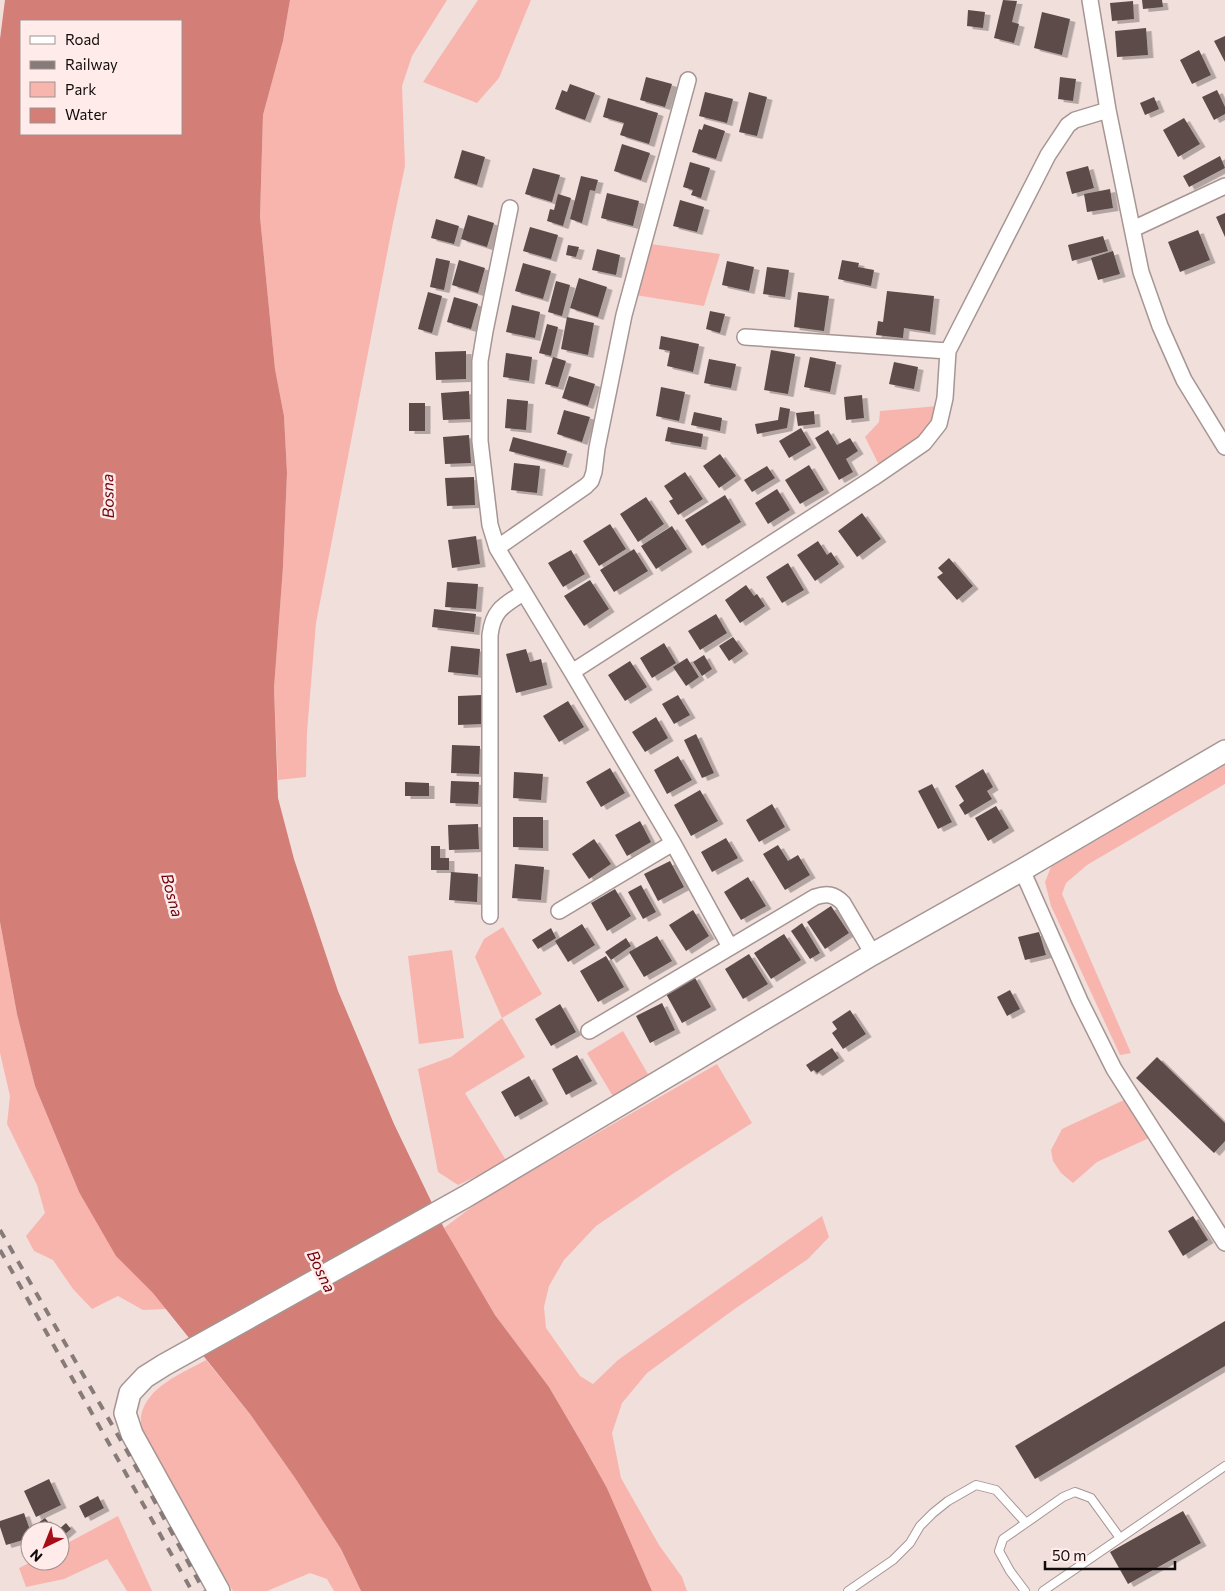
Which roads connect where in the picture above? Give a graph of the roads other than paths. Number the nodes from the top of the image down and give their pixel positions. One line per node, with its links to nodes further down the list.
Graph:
1 (1090, 0): 3 (street)
2 (688, 80): 11 (street)
3 (1108, 110): 6 (street); 8 (street)
4 (1225, 186): 6 (street)
5 (510, 208): 11 (street)
6 (1132, 229): 9 (street)
7 (746, 337): 8 (street)
8 (948, 351): 13 (street)
9 (1219, 424): 10 (street)
10 (1225, 447)
11 (496, 548): 12 (street)
12 (524, 592): 13 (street); 18 (street)
13 (572, 672): 15 (street)
14 (1225, 750): 16 (street)
15 (673, 843): 17 (street); 19 (street)
16 (1022, 870): 20 (street); 22 (street)
17 (559, 911)
18 (490, 916)
19 (730, 947): 20 (street); 21 (street)
20 (873, 954): 26 (street)
21 (589, 1031)
22 (1225, 1243)
23 (1225, 1466): 25 (lane)
24 (1026, 1523): 25 (lane); 27 (lane); 28 (lane)
25 (1120, 1538): 29 (lane)
26 (219, 1591)
27 (848, 1591)
28 (1025, 1591)
29 (1044, 1591)

